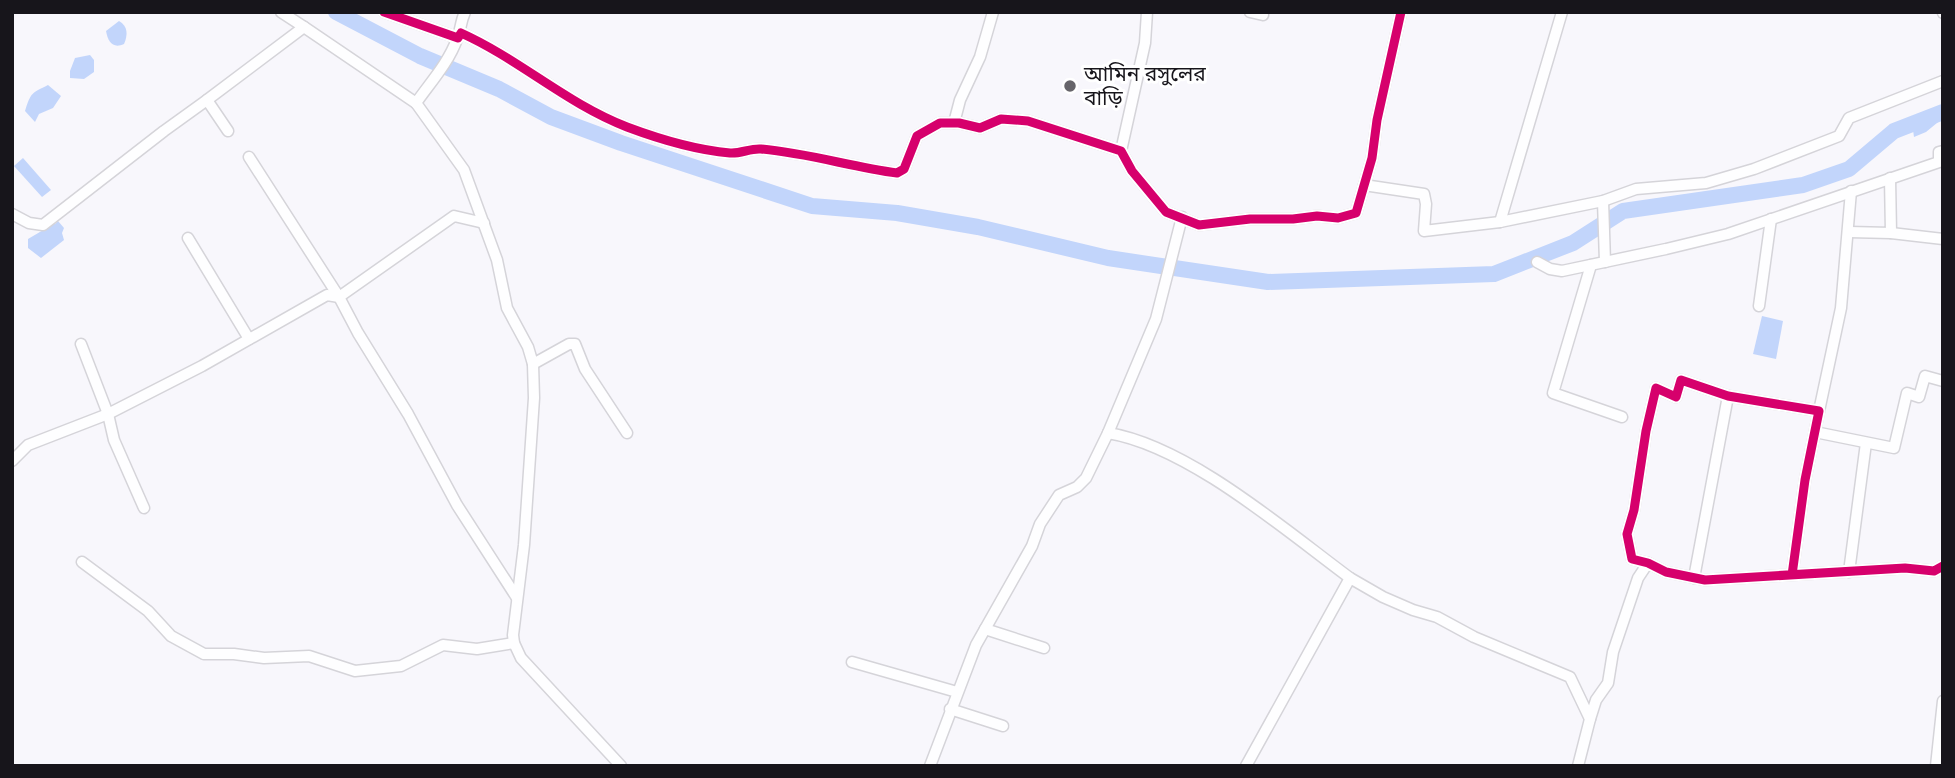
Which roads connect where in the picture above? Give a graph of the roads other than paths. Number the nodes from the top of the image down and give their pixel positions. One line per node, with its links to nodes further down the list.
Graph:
1 (281, 12): 10 (street)
2 (384, 12): 11 (street)
3 (465, 12): 11 (street)
4 (993, 12): 15 (street)
5 (1147, 12): 17 (street)
6 (1250, 12): 9 (street)
7 (1401, 12): 21 (street)
8 (1562, 12): 27 (street)
9 (1263, 15)
10 (304, 27): 13 (street); 14 (street)
11 (458, 38): 14 (street); 15 (street)
12 (1943, 81): 23 (street)
13 (207, 100): 16 (street); 24 (street)
14 (416, 103): 28 (street)
15 (954, 123): 17 (street)
16 (228, 131)
17 (1121, 151): 25 (street)
18 (1943, 151): 20 (street)
19 (248, 157): 36 (street)
20 (1890, 178): 22 (street); 30 (street)
21 (1364, 185): 25 (street); 27 (street)
22 (1852, 191): 26 (street); 29 (street)
23 (1603, 201): 27 (street); 34 (street)
24 (12, 214)
25 (1182, 217): 48 (street)
26 (1771, 219): 34 (street); 37 (street)
27 (1500, 222)
28 (484, 223): 36 (street); 40 (street)
29 (1849, 232): 30 (street); 43 (street)
30 (1891, 233): 32 (street)
31 (188, 238): 38 (street)
32 (1943, 239)
33 (1537, 262): 35 (street)
34 (1605, 262): 35 (street)
35 (1591, 264): 45 (street)
36 (339, 297): 38 (street); 59 (street)
37 (1759, 306)
38 (249, 339): 44 (street)
39 (81, 344): 44 (street)
40 (533, 365): 47 (street); 59 (street)
41 (1943, 381): 49 (street)
42 (1728, 396): 43 (street); 53 (street); 58 (street)
43 (1819, 411): 46 (street)
44 (108, 414): 50 (street); 51 (street)
45 (1622, 417)
46 (1815, 432): 49 (street); 56 (street)
47 (626, 433)
48 (1108, 433): 57 (street); 60 (street)
49 (1866, 443): 55 (street)
50 (12, 461)
51 (144, 508)
52 (82, 562): 61 (street)
53 (1648, 563): 58 (street); 67 (street)
54 (1943, 566): 55 (street)
55 (1849, 572): 56 (street)
56 (1792, 575): 58 (street)
57 (1350, 578): 67 (street); 71 (street)
58 (1694, 578)
59 (517, 598): 61 (street)
60 (985, 629): 62 (street); 64 (street)
61 (514, 643): 69 (street)
62 (1044, 648)
63 (852, 662): 64 (street)
64 (957, 692): 66 (street)
65 (1943, 701): 73 (street)
66 (950, 709): 68 (street); 70 (street)
67 (1590, 719): 72 (street)
68 (1003, 726)
69 (621, 766)
70 (930, 766)
71 (1246, 766)
72 (1578, 766)
73 (1936, 766)

